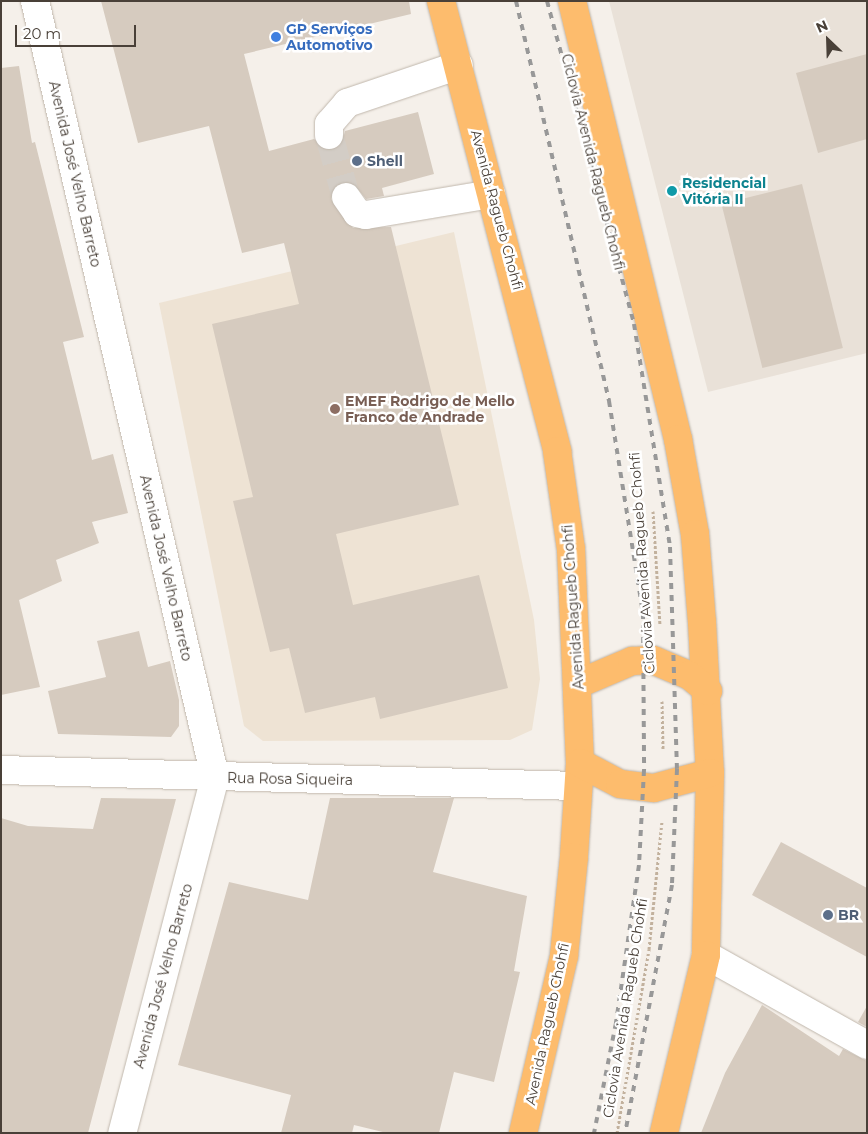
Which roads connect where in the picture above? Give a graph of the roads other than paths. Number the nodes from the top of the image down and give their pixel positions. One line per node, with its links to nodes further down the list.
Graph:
1 (35, 1): 13 (street, Avenida José Velho Barreto)
2 (441, 1): 4 (highway, Avenida Ragueb Chohfi)
3 (572, 1): 9 (highway)
4 (459, 65): 5 (street); 6 (highway, Avenida Ragueb Chohfi)
5 (329, 135)
6 (491, 194): 7 (street); 8 (highway, Avenida Ragueb Chohfi)
7 (346, 197)
8 (578, 684): 9 (highway); 12 (highway, Avenida Ragueb Chohfi)
9 (708, 691): 11 (highway)
10 (1, 770): 13 (street, Rua Rosa Siqueira)
11 (710, 773): 12 (highway); 14 (highway)
12 (579, 775): 13 (street, Rua Rosa Siqueira); 17 (highway, Avenida Ragueb Chohfi)
13 (215, 777): 16 (street, Avenida José Velho Barreto)
14 (706, 955): 15 (street); 18 (highway)
15 (867, 1044)
16 (122, 1133)
17 (523, 1133)
18 (664, 1133)

